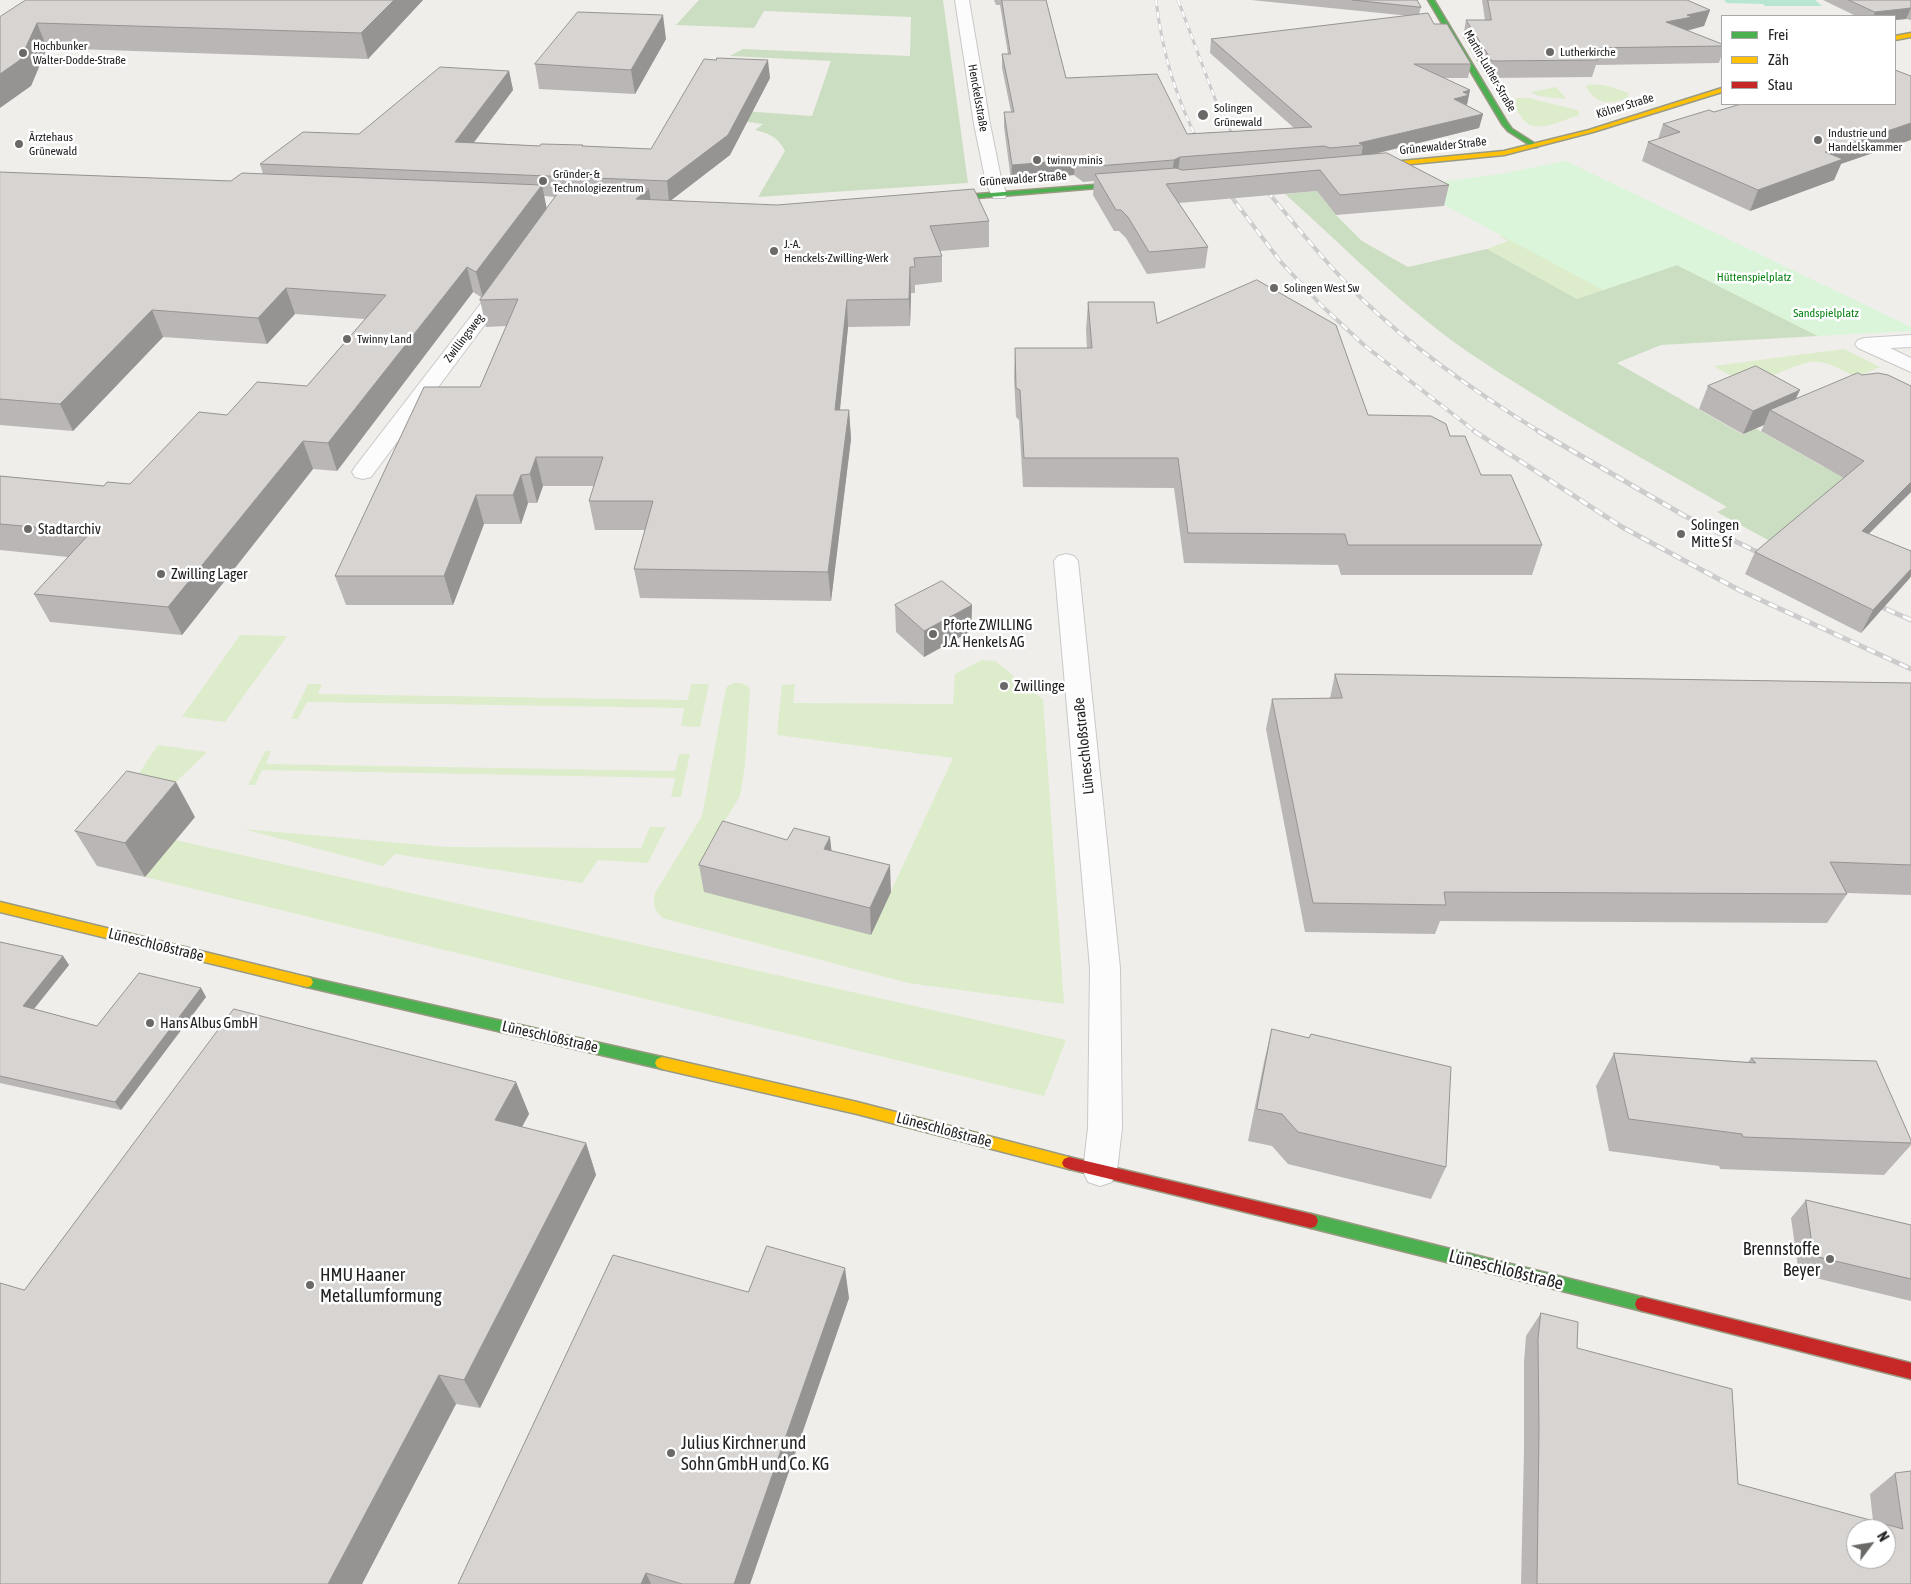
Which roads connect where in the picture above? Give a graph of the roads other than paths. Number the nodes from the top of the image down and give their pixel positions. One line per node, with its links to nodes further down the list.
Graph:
1 (962, 0): 9 (street, Henckelsstraße)
2 (1431, 0): 6 (street, Martin-Luther-Straße)
3 (1911, 35): 4 (street)
4 (1896, 38)
5 (1721, 90): 6 (street, Kölner Straße)
6 (1535, 146): 7 (street, Grünewalder Straße)
7 (1359, 167)
8 (1139, 184): 9 (street, Grünewalder Straße)
9 (999, 194): 10 (street, Grünewalder Straße)
10 (930, 200)
11 (516, 269): 14 (street, Zwillingsweg)
12 (1911, 341): 13 (street)
13 (1911, 366)
14 (363, 472)
15 (1066, 561): 17 (street, Lüneschloßstraße)
16 (0, 907): 17 (street, Lüneschloßstraße)
17 (1100, 1171): 18 (street, Lüneschloßstraße)
18 (1911, 1371)

